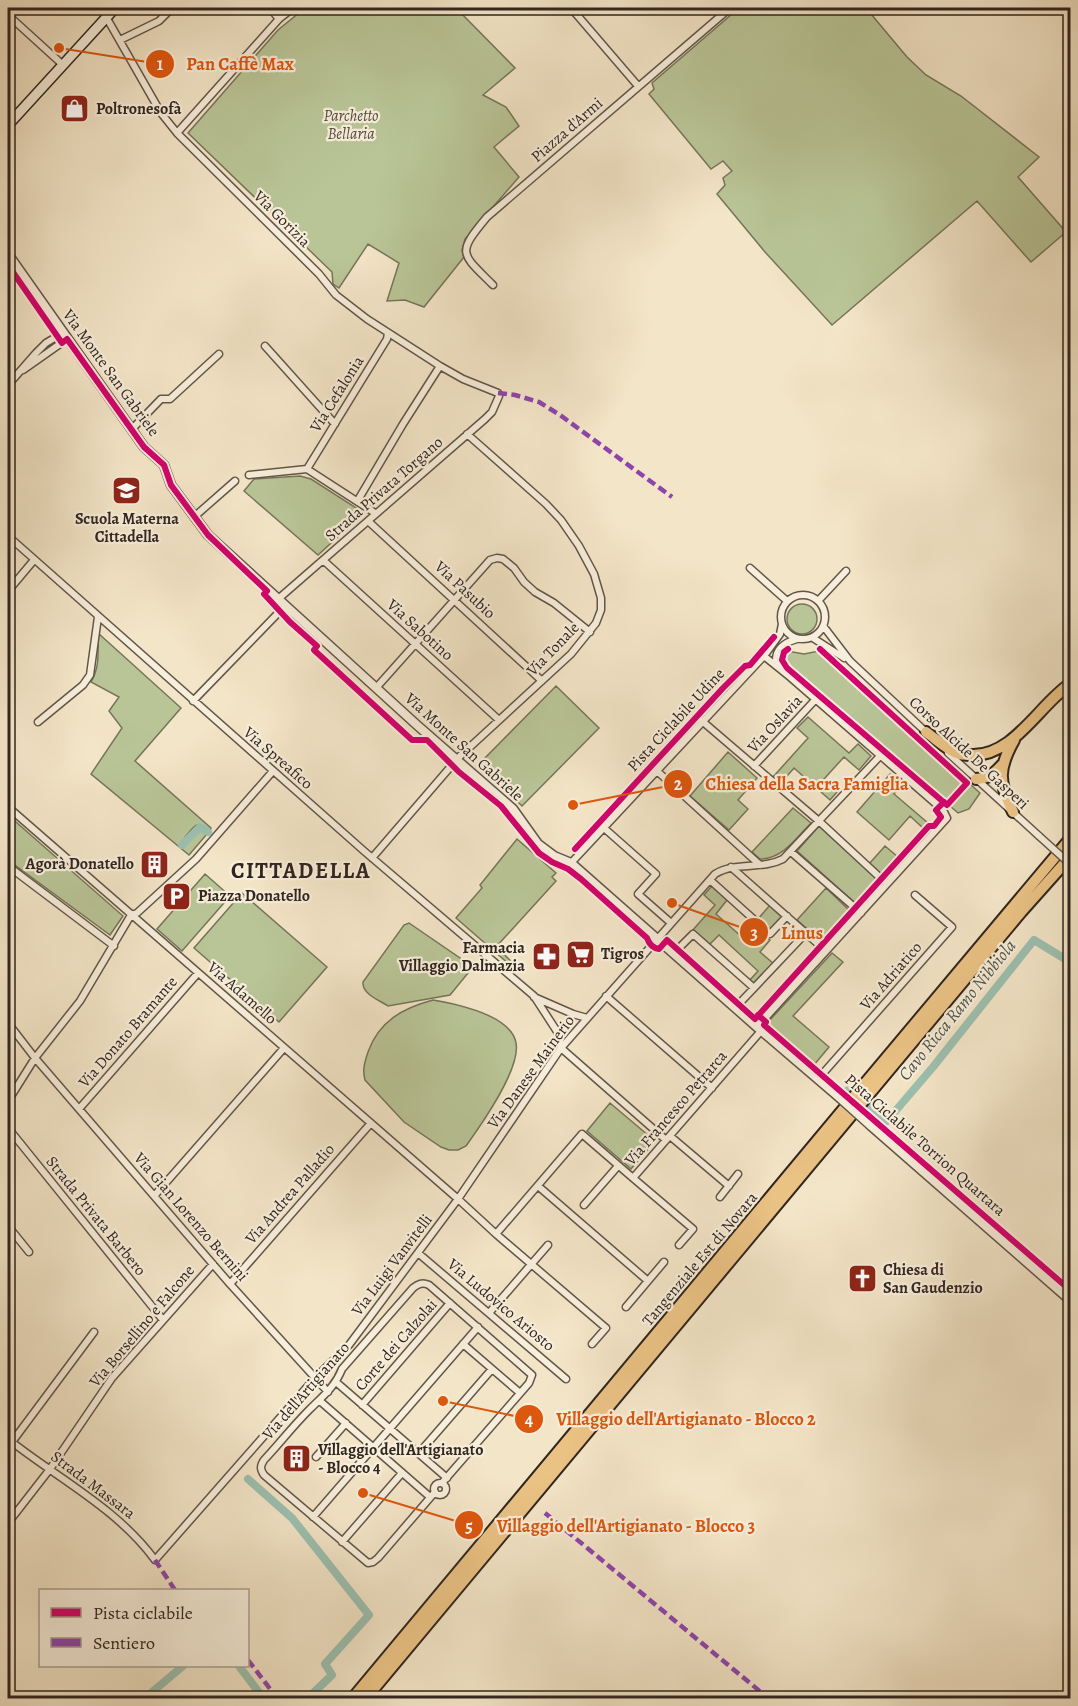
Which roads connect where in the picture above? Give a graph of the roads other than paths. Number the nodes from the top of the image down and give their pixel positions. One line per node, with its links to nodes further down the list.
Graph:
1 (101, 8): 9 (street, Via Gorizia)
2 (115, 8): 9 (main road)
3 (172, 8): 11 (street)
4 (270, 8): 10 (street)
5 (293, 8): 10 (street)
6 (571, 8): 13 (street)
7 (730, 8): 13 (street, Piazza d'Armi)
8 (8, 15): 12 (street)
9 (106, 17): 11 (street, Via Gorizia); 12 (main road)
10 (279, 19): 15 (street)
11 (120, 40): 15 (street, Via Gorizia)
12 (63, 65): 14 (main road)
13 (638, 86): 17 (street, Piazza d'Armi)
14 (8, 125)
15 (177, 133): 18 (street, Via Gorizia)
16 (8, 254): 19 (street, Via Monte San Gabriele)
17 (494, 285)
18 (388, 333): 22 (street, Via Gorizia); 25 (street, Via Cefalonia)
19 (65, 336): 23 (street); 26 (street, Via Monte San Gabriele)
20 (265, 346): 25 (street)
21 (219, 354): 26 (street)
22 (440, 366): 24 (street, Via Gorizia); 31 (street)
23 (8, 384)
24 (498, 393): 27 (street, Strada Privata Torgano)
25 (335, 424): 28 (street, Via Cefalonia)
26 (132, 429): 33 (street, Via Monte San Gabriele)
27 (467, 434): 32 (street, Strada Privata Torgano); 49 (street, Via Tonale)
28 (308, 469): 29 (street); 31 (street)
29 (249, 475)
30 (235, 481): 33 (street)
31 (358, 500): 32 (street)
32 (375, 513): 34 (street, Strada Privata Torgano)
33 (194, 517): 42 (street, Via Monte San Gabriele)
34 (368, 520): 37 (street, Strada Privata Torgano); 41 (street, Via Pasubio)
35 (8, 536): 36 (street, Via Spreafico)
36 (34, 560): 40 (street); 46 (street, Via Spreafico)
37 (323, 560): 42 (street, Strada Privata Torgano); 52 (street, Via Sabotino)
38 (750, 568): 44 (street)
39 (846, 571): 43 (street)
40 (8, 591)
41 (455, 599): 49 (street); 52 (street); 56 (street, Via Pasubio)
42 (277, 600): 45 (street, Via Monte San Gabriele)
43 (818, 600): 44 (street); 48 (street)
44 (788, 601): 47 (street)
45 (285, 606): 58 (street, Via Monte San Gabriele); 60 (street)
46 (98, 616): 60 (street, Via Spreafico); 62 (street)
47 (782, 624): 51 (street); 53 (street)
48 (824, 627): 50 (street); 54 (street, Corso Alcide De Gasperi)
49 (590, 632): 56 (street, Via Tonale)
50 (813, 638): 51 (street); 54 (street, Corso Alcide De Gasperi)
51 (797, 639): 55 (street)
52 (415, 644): 58 (street); 61 (street, Via Sabotino)
53 (764, 656): 55 (street); 63 (street)
54 (850, 661): 64 (street, Corso Alcide De Gasperi)
55 (790, 677): 59 (street)
56 (542, 681): 61 (street, Via Tonale)
57 (1071, 684): 65 (highway)
58 (376, 688): 67 (street, Via Monte San Gabriele)
59 (815, 700): 66 (street); 69 (street, Via Oslavia)
60 (193, 701): 70 (street, Via Spreafico)
61 (500, 720): 67 (street, Via Tonale)
62 (38, 722)
63 (702, 722): 69 (street); 71 (street)
64 (926, 732): 65 (highway); 72 (street, Corso Alcide De Gasperi)
65 (1016, 737): 68 (highway)
66 (880, 756): 75 (street); 87 (street, Via Francesco Petrarca)
67 (457, 760): 80 (street, Via Tonale); 81 (street, Via Monte San Gabriele)
68 (1003, 764): 72 (highway); 74 (highway)
69 (754, 766): 75 (street)
70 (273, 771): 80 (street, Via Spreafico); 90 (street)
71 (657, 771): 76 (street); 83 (street)
72 (976, 779): 74 (street, Corso Alcide De Gasperi)
73 (8, 807): 90 (street, Via Adamello)
74 (1013, 812): 82 (street, Corso Alcide De Gasperi, bridge)
75 (820, 822): 78 (street); 87 (street)
76 (604, 828): 81 (street); 92 (street)
77 (1068, 841): 167 (highway, Tangenziale Est di Novara)
78 (791, 852): 83 (street); 89 (street)
79 (1071, 856): 168 (highway, Tangenziale Est di Novara)
80 (372, 858): 100 (street, Via Spreafico)
81 (571, 863): 94 (street, Via Monte San Gabriele)
82 (1071, 864)
83 (760, 865): 85 (street)
84 (8, 866): 95 (street)
85 (731, 867): 86 (street, Via Danese Mainerio); 91 (street)
86 (710, 880): 91 (street); 92 (street, Via Danese Mainerio)
87 (887, 884): 89 (street, Via Francesco Petrarca)
88 (915, 895): 109 (street, Via Adriatico)
89 (861, 913): 96 (street, Via Francesco Petrarca)
90 (131, 915): 95 (street); 98 (street, Via Adamello)
91 (787, 916): 93 (street)
92 (671, 923): 94 (street, Via Danese Mainerio)
93 (806, 933): 96 (street); 99 (street)
94 (657, 938): 97 (street, Via Monte San Gabriele); 101 (street, Via Danese Mainerio)
95 (114, 946): 108 (street)
96 (826, 951): 105 (street, Via Francesco Petrarca)
97 (674, 953): 99 (street); 102 (street, Via Monte San Gabriele)
98 (198, 973): 106 (street, Via Adamello); 112 (street, Via Donato Bramante)
99 (754, 988): 102 (street)
100 (534, 996): 103 (street, Via Spreafico); 107 (street, Via Spreafico)
101 (606, 996): 103 (street, Via Danese Mainerio); 110 (street)
102 (735, 1008): 105 (street, Via Monte San Gabriele)
103 (587, 1018): 107 (street, Via Danese Mainerio)
104 (8, 1023): 108 (street, Via Gian Lorenzo Bernini)
105 (759, 1029): 109 (street, Via Monte San Gabriele); 110 (street, Via Francesco Petrarca)
106 (284, 1048): 113 (street, Via Adamello); 121 (street)
107 (561, 1048): 115 (street); 123 (street, Via Danese Mainerio)
108 (35, 1059): 111 (street); 112 (street, Via Gian Lorenzo Bernini)
109 (818, 1079): 136 (street, Via Monte San Gabriele, bridge)
110 (712, 1088): 115 (street, Via Francesco Petrarca)
111 (8, 1101)
112 (79, 1109): 121 (street, Via Gian Lorenzo Bernini)
113 (371, 1123): 123 (street, Via Adamello); 135 (street, Via Andrea Palladio)
114 (8, 1128): 140 (street, Strada Privata Barbero)
115 (668, 1138): 118 (street, Via Francesco Petrarca); 120 (street)
116 (618, 1166): 118 (street, Via Francesco Petrarca); 119 (street, Via Francesco Petrarca); 124 (street)
117 (738, 1174): 120 (street)
118 (633, 1178): 128 (street)
119 (538, 1186): 126 (street, Via Francesco Petrarca); 134 (street)
120 (729, 1186): 122 (street)
121 (155, 1196): 132 (street, Via Gian Lorenzo Bernini)
122 (720, 1197)
123 (458, 1199): 126 (street); 130 (street, Via Luigi Vanvitelli)
124 (584, 1205)
125 (8, 1226): 129 (street)
126 (496, 1234): 133 (street)
127 (548, 1245): 133 (street)
128 (679, 1245)
129 (28, 1252)
130 (418, 1253): 139 (street, Via Ludovico Ariosto); 146 (street, Via Luigi Vanvitelli)
131 (664, 1262): 134 (street)
132 (213, 1264): 135 (street, Via Gian Lorenzo Bernini); 140 (street, Via Borsellino e Falcone)
133 (531, 1264): 139 (street); 144 (street)
134 (648, 1281): 138 (street)
135 (230, 1284): 146 (street, Via Gian Lorenzo Bernini)
136 (1071, 1300)
137 (450, 1303): 141 (street, Via dell'Artigianato); 148 (street, Via dell'Artigianato); 152 (street, Corte dei Calzolai)
138 (626, 1307)
139 (489, 1313): 147 (street, Via Ludovico Ariosto)
140 (163, 1320): 159 (street, Via Borsellino e Falcone)
141 (478, 1327): 143 (street); 150 (street, Via dell'Artigianato)
142 (94, 1332): 155 (street)
143 (463, 1344): 145 (street); 154 (street)
144 (592, 1344)
145 (492, 1369): 150 (street); 157 (street)
146 (315, 1378): 149 (street, Via Gian Lorenzo Bernini); 166 (street, Via Luigi Vanvitelli)
147 (566, 1379)
148 (336, 1382): 149 (street, Via dell'Artigianato); 152 (street)
149 (328, 1392): 151 (street, Via dell'Artigianato)
150 (520, 1393): 161 (street, Via dell'Artigianato)
151 (320, 1401): 153 (street); 163 (street, Via dell'Artigianato)
152 (362, 1405): 154 (street)
153 (346, 1423): 156 (street); 158 (street)
154 (390, 1428): 156 (street); 157 (street)
155 (10, 1441): 159 (street, Strada Massara)
156 (374, 1448): 160 (street); 163 (street)
157 (419, 1453): 161 (street)
158 (316, 1457)
159 (50, 1469): 164 (street, Via Borsellino e Falcone); 166 (street, Strada Massara)
160 (402, 1473): 162 (street); 165 (street)
161 (445, 1480): 162 (street, Via dell'Artigianato)
162 (433, 1494): 165 (street, Via dell'Artigianato)
163 (313, 1517): 165 (street, Via dell'Artigianato)
164 (8, 1523)
165 (342, 1542)
166 (155, 1560)
167 (353, 1698)
168 (366, 1698)

